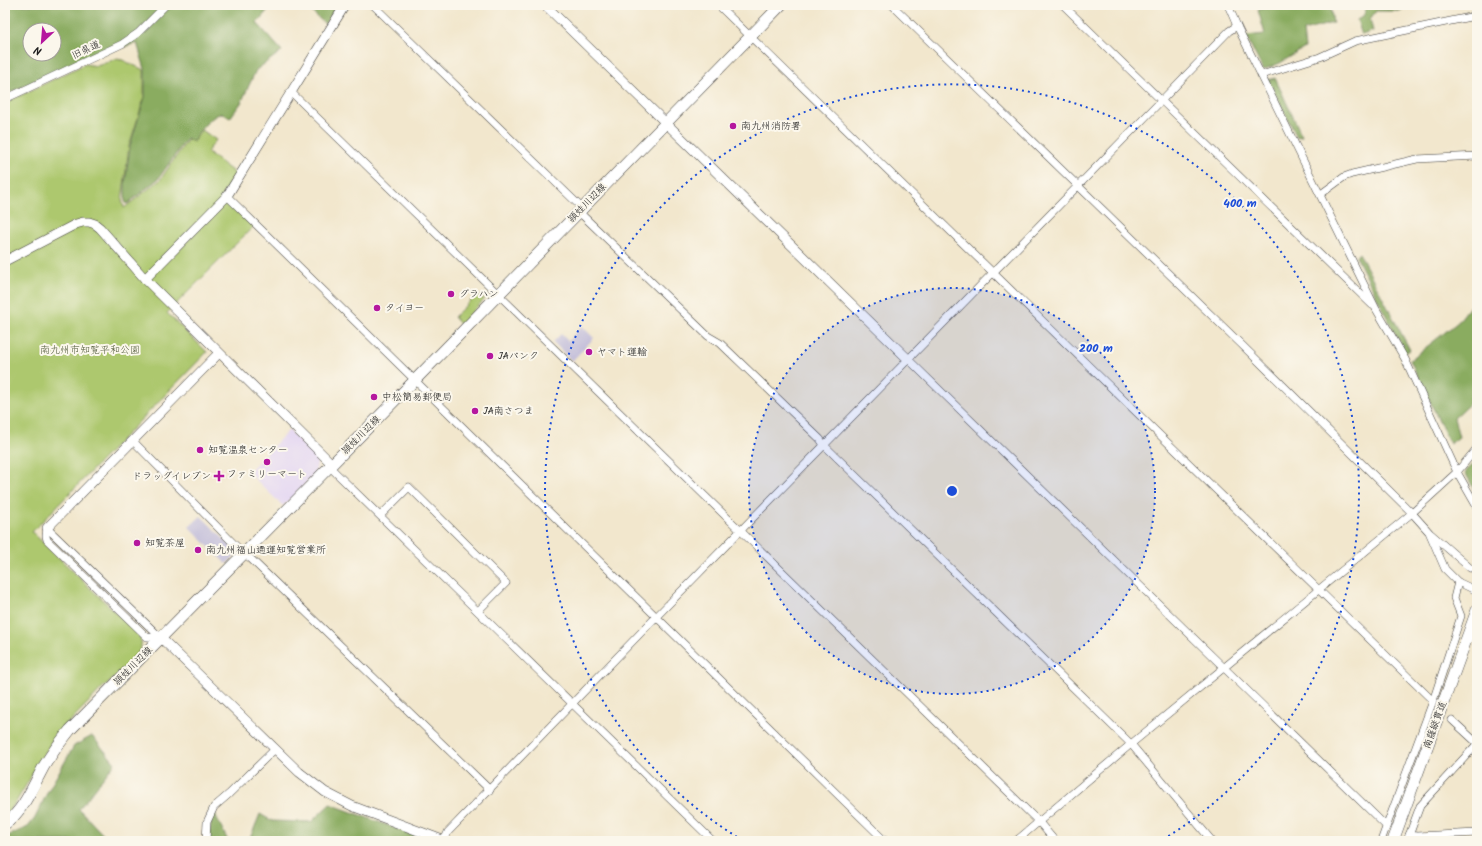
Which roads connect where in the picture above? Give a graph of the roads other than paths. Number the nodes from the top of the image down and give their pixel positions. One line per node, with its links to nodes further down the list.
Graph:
1 (166, 5): 15 (street, 旧県道)
2 (345, 5): 14 (street)
3 (373, 5): 22 (street)
4 (545, 5): 17 (street)
5 (718, 5): 12 (street)
6 (781, 5): 12 (main road, 頴娃川辺線)
7 (892, 5): 19 (street)
8 (1063, 5): 16 (street)
9 (1228, 5): 11 (street)
10 (1477, 14): 13 (street)
11 (1237, 26): 13 (street); 16 (street)
12 (749, 36): 17 (main road, 頴娃川辺線); 24 (street)
13 (1261, 75): 20 (street)
14 (291, 92): 21 (street); 26 (street)
15 (5, 99)
16 (1161, 101): 19 (street); 27 (street)
17 (666, 123): 22 (main road, 頴娃川辺線); 29 (street)
18 (1477, 156): 20 (street)
19 (1078, 186): 24 (street); 37 (street)
20 (1321, 194): 27 (street)
21 (226, 196): 25 (street); 30 (street)
22 (580, 210): 26 (main road, 頴娃川辺線); 32 (street)
23 (5, 261): 25 (street)
24 (993, 272): 29 (street); 45 (street)
25 (145, 279): 28 (street)
26 (498, 294): 30 (main road, 頴娃川辺線); 40 (street)
27 (1376, 309): 35 (street)
28 (219, 353): 31 (street); 34 (street)
29 (908, 360): 32 (street); 51 (street)
30 (415, 380): 34 (main road, 頴娃川辺線); 49 (street)
31 (133, 441): 39 (street); 42 (street)
32 (824, 445): 40 (street); 55 (street)
33 (1477, 448): 35 (street)
34 (331, 465): 38 (street); 42 (main road, 頴娃川辺線)
35 (1457, 472): 36 (street); 37 (street)
36 (1477, 507)
37 (1412, 513): 41 (street); 45 (street)
38 (381, 515): 48 (street); 48 (street)
39 (47, 528): 50 (street)
40 (741, 531): 49 (street); 59 (street)
41 (1429, 532): 43 (street); 44 (street)
42 (245, 554): 50 (main road, 頴娃川辺線); 58 (street)
43 (1470, 568)
44 (1458, 582): 46 (street); 52 (street)
45 (1318, 590): 51 (street); 52 (street)
46 (1477, 591)
47 (1477, 610): 72 (main road, 南薩縦貫道)
48 (478, 611): 53 (street)
49 (656, 617): 53 (street); 67 (street)
50 (161, 638): 57 (street); 60 (main road, 頴娃川辺線)
51 (1224, 667): 55 (street); 61 (street)
52 (1433, 701): 61 (street)
53 (573, 704): 58 (street); 66 (street)
54 (1452, 720): 56 (street)
55 (1131, 744): 59 (street); 70 (street)
56 (1477, 744): 63 (street)
57 (275, 748): 64 (street); 65 (street)
58 (490, 790): 65 (street)
59 (1039, 822): 68 (street); 69 (street)
60 (5, 824)
61 (1386, 826): 71 (street)
62 (1477, 833): 63 (street)
63 (1408, 838)
64 (206, 841)
65 (444, 841)
66 (712, 841)
67 (885, 841)
68 (1016, 841)
69 (1055, 841)
70 (1212, 841)
71 (1381, 841)
72 (1393, 841)

